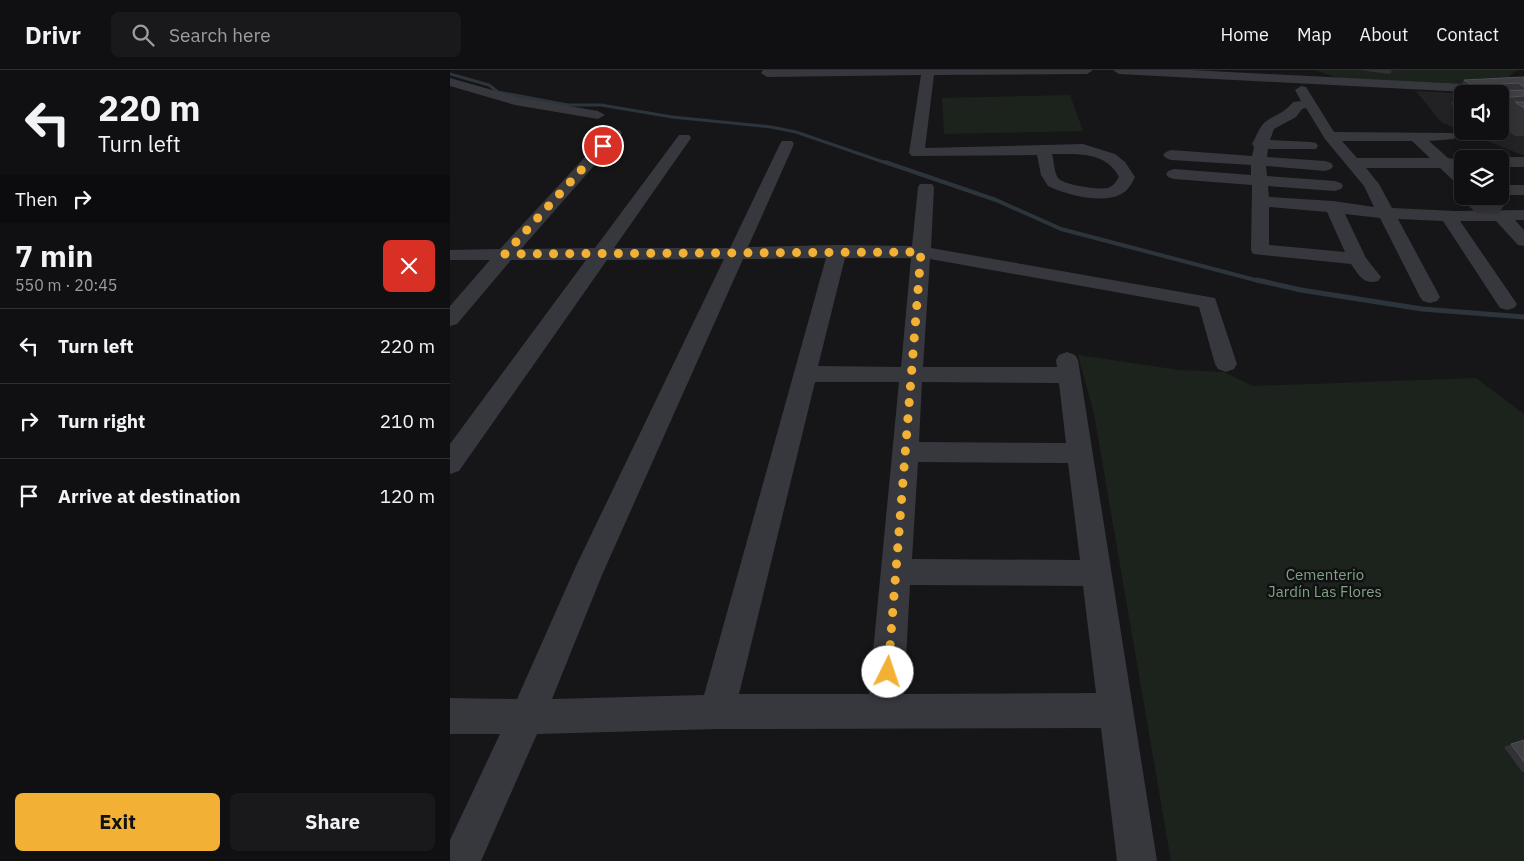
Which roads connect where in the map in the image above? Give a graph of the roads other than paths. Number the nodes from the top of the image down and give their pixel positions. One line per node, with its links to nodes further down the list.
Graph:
1 (1087, 70): 3 (street)
2 (1119, 70): 5 (street)
3 (928, 72): 4 (street); 21 (street)
4 (767, 73)
5 (1278, 74): 6 (street)
6 (1298, 74): 7 (street); 10 (street)
7 (1313, 79): 9 (street)
8 (450, 82): 11 (street)
9 (1521, 88)
10 (1310, 104): 13 (street); 19 (street)
11 (598, 115)
12 (615, 133): 47 (street)
13 (1330, 136): 15 (street); 26 (street)
14 (1449, 136): 15 (street)
15 (1416, 137): 27 (street)
16 (684, 138): 48 (street)
17 (1244, 143): 19 (street)
18 (787, 144): 46 (street)
19 (1262, 144): 20 (street); 23 (street)
20 (1310, 146)
21 (1044, 150): 21 (street)
22 (1171, 155): 23 (street)
23 (1258, 162): 29 (street); 32 (street)
24 (1509, 162): 25 (street)
25 (1524, 162)
26 (1353, 163): 27 (street); 39 (street)
27 (1444, 163): 28 (street); 30 (street)
28 (1454, 163)
29 (1324, 166)
30 (1454, 172)
31 (1174, 174): 32 (street)
32 (1259, 180): 33 (street); 37 (street)
33 (1335, 186)
34 (926, 187): 45 (street)
35 (1509, 190): 36 (street)
36 (1524, 190)
37 (1260, 201): 38 (street); 50 (street)
38 (1333, 206): 39 (street); 50 (street)
39 (1387, 213): 42 (street); 52 (street)
40 (1500, 215): 41 (street); 42 (street); 43 (street)
41 (1524, 215)
42 (1448, 216): 53 (street)
43 (1524, 241)
44 (837, 251): 45 (street); 46 (street); 56 (street)
45 (921, 252): 55 (street); 57 (street)
46 (736, 253): 48 (street); 67 (street)
47 (505, 254): 48 (street); 49 (street); 54 (street)
48 (600, 254): 60 (street)
49 (453, 255)
50 (1357, 259): 51 (street)
51 (1371, 277)
52 (1430, 297)
53 (1507, 304)
54 (450, 319)
55 (1226, 364)
56 (806, 374): 57 (street); 65 (street)
57 (911, 375): 58 (street); 59 (street)
58 (905, 452): 59 (street); 61 (street)
59 (1080, 453): 62 (street)
60 (450, 464)
61 (896, 572): 62 (street); 64 (street)
62 (1097, 573): 63 (street)
63 (1116, 710): 64 (street); 69 (street)
64 (885, 711): 65 (street)
65 (717, 712): 67 (street)
66 (450, 716): 67 (street)
67 (527, 717): 68 (street)
68 (461, 861)
69 (1137, 861)

